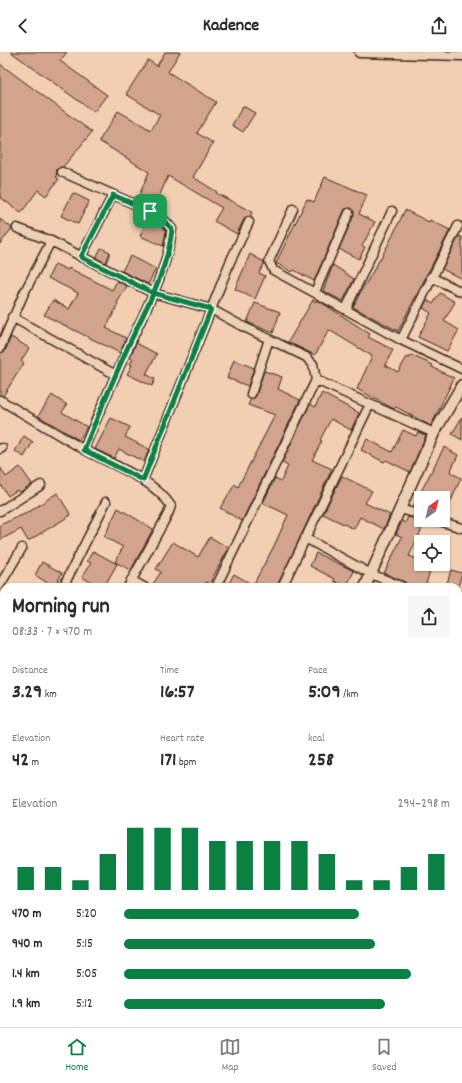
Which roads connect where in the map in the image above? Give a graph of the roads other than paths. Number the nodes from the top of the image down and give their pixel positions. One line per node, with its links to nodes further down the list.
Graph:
1 (359, 52): 2 (street)
2 (450, 54): 3 (street)
3 (462, 56)
4 (62, 172): 5 (street)
5 (113, 195): 13 (street); 17 (street)
6 (293, 209): 15 (street)
7 (392, 211): 19 (street)
8 (349, 213): 15 (street)
9 (249, 222): 18 (street)
10 (458, 226): 14 (street)
11 (17, 228): 12 (street)
12 (51, 240): 13 (street); 20 (street)
13 (81, 257): 17 (street)
14 (431, 277): 16 (street); 22 (street)
15 (315, 292): 19 (street)
16 (462, 292)
17 (153, 293): 18 (street); 25 (street)
18 (211, 309): 21 (street); 33 (street)
19 (346, 309): 22 (street)
20 (12, 317): 23 (street); 25 (street)
21 (269, 339): 26 (street); 28 (street)
22 (401, 340): 24 (street)
23 (0, 348)
24 (462, 369)
25 (116, 375): 32 (street)
26 (316, 380): 30 (street); 47 (street)
27 (462, 385): 31 (street)
28 (250, 394)
29 (0, 400): 32 (street)
30 (370, 404): 31 (street); 41 (street)
31 (434, 434): 36 (street)
32 (84, 450): 33 (street)
33 (143, 480): 46 (street)
34 (41, 485): 37 (street)
35 (106, 502): 45 (street)
36 (400, 509): 38 (street); 43 (street)
37 (0, 511)
38 (414, 514)
39 (450, 524): 40 (street)
40 (462, 528)
41 (306, 538): 43 (street); 48 (street)
42 (22, 548): 44 (street)
43 (371, 574): 49 (street); 50 (street)
44 (1, 583)
45 (65, 583)
46 (131, 583)
47 (218, 583)
48 (284, 583)
49 (367, 583)
50 (393, 583)

